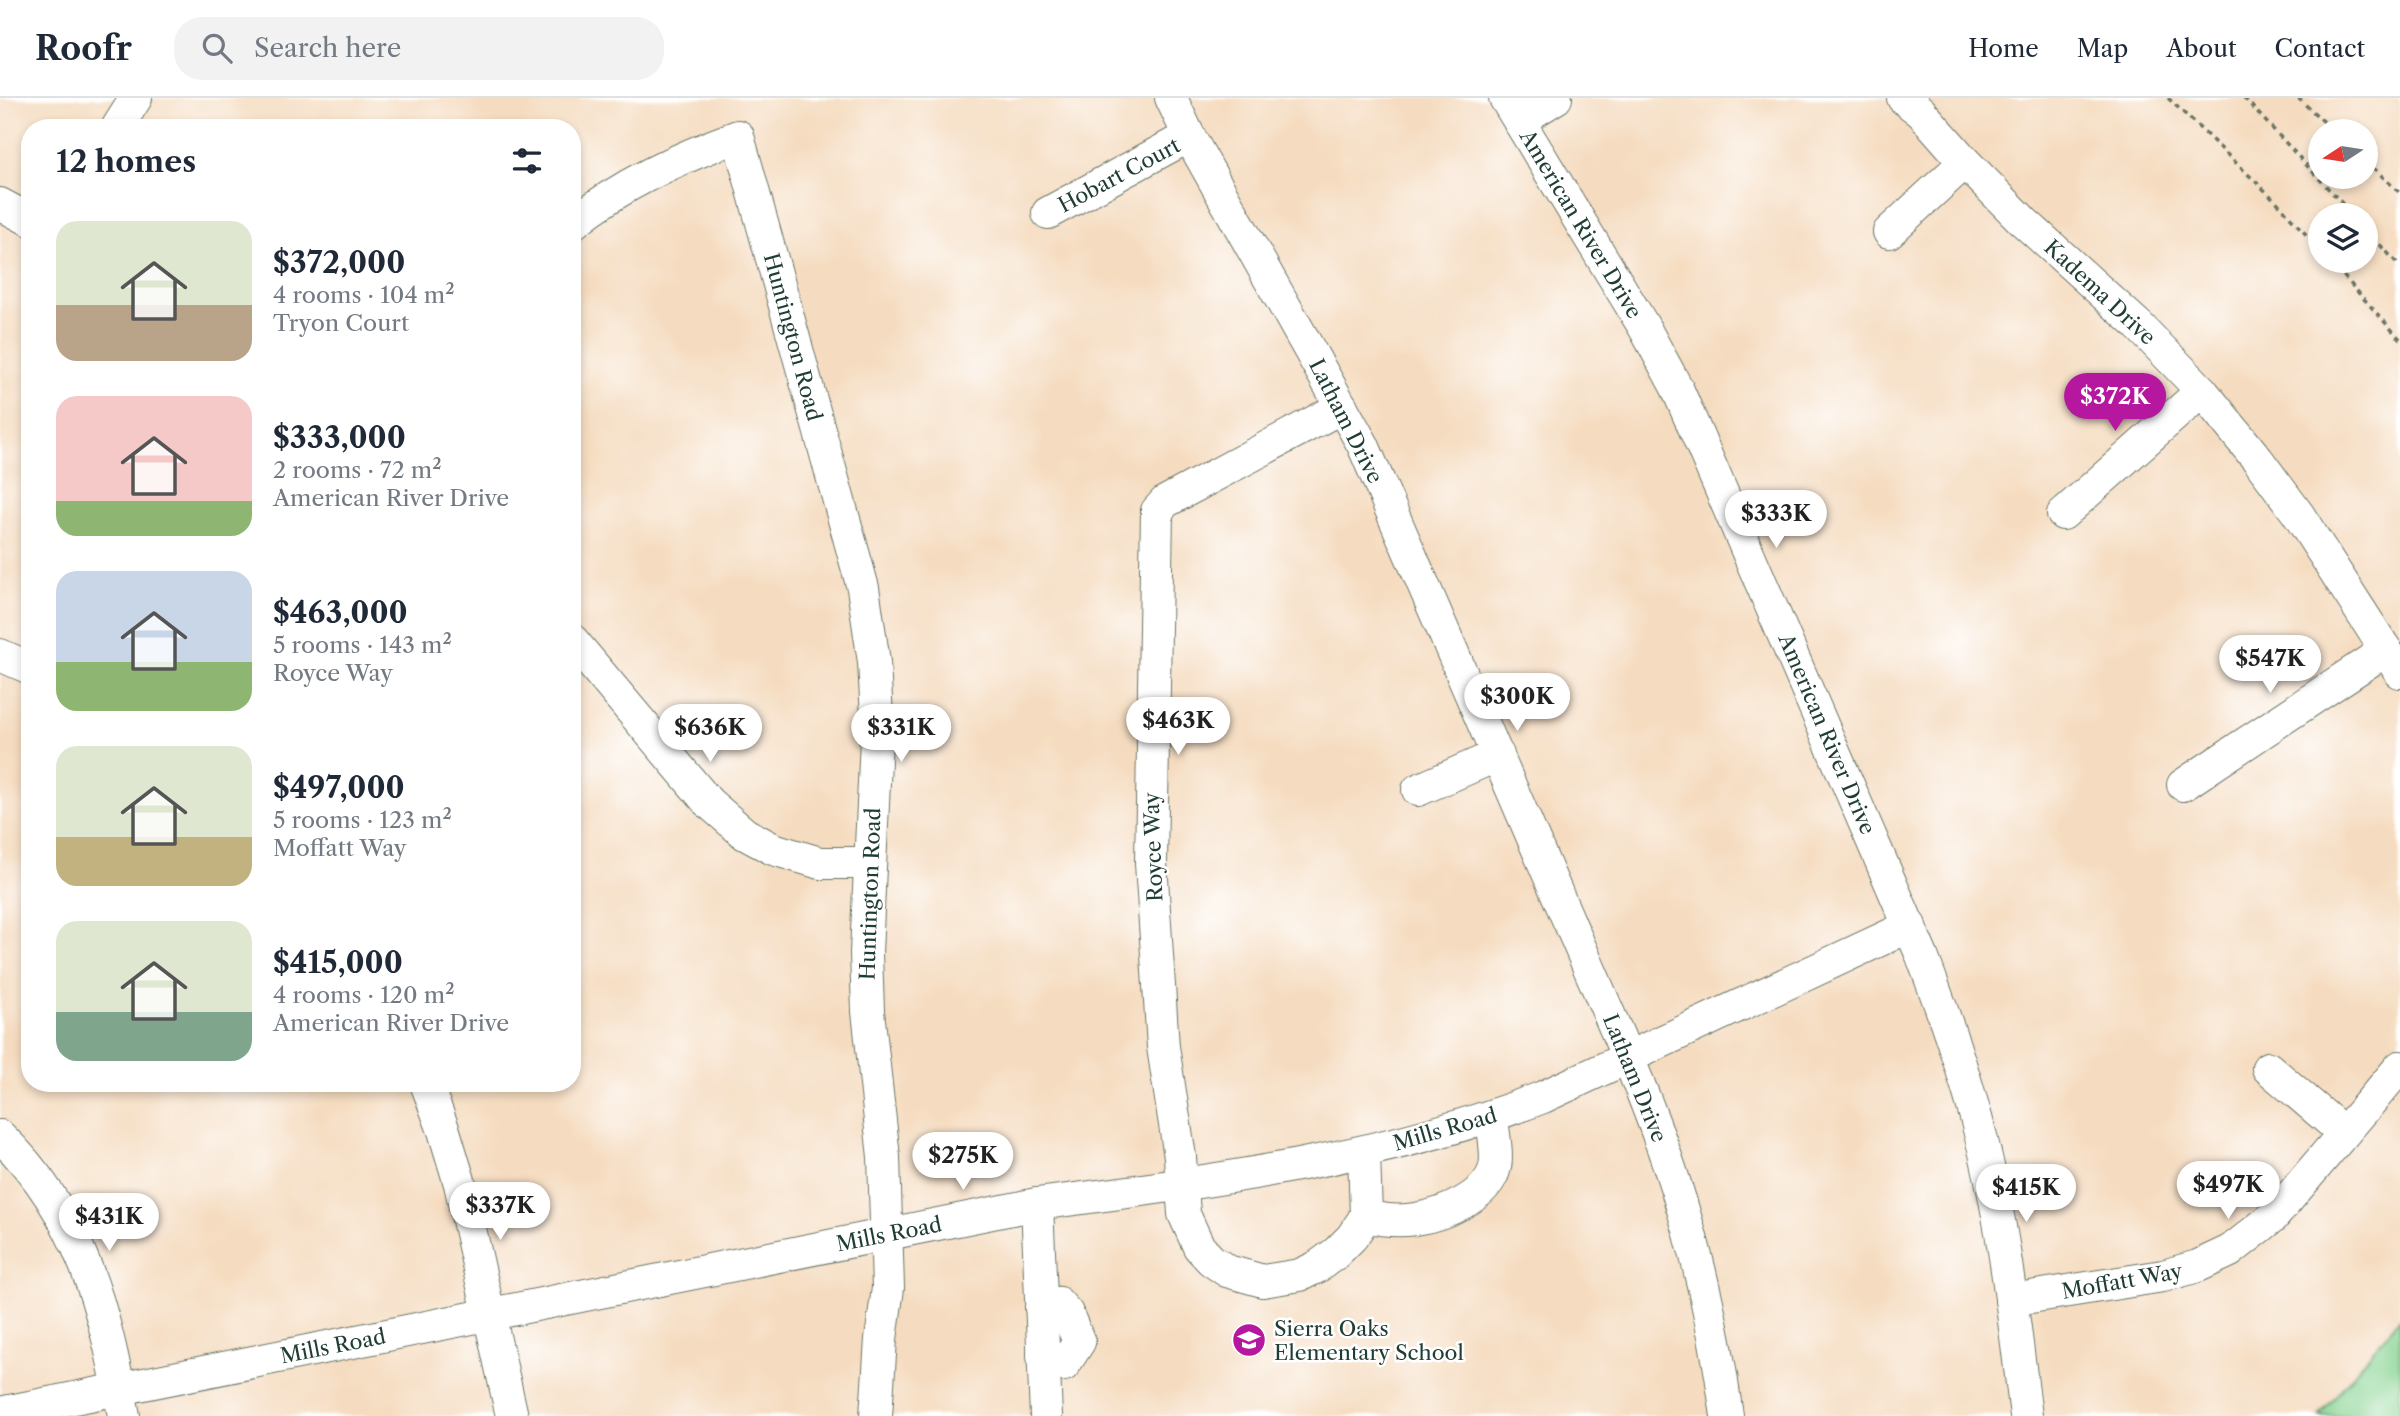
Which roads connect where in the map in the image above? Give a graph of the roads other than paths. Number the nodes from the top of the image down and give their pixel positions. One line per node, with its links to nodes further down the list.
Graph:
1 (136, 98): 6 (street)
2 (1171, 98): 7 (street, Latham Drive)
3 (1556, 98): 5 (street)
4 (1903, 98): 8 (street, Kadema Drive)
5 (1512, 109): 25 (street, American River Drive)
6 (123, 119)
7 (1189, 136): 10 (street, Hobart Court); 15 (street, Latham Drive)
8 (1965, 162): 13 (street); 14 (street, Kadema Drive)
9 (0, 204): 11 (street)
10 (1048, 213)
11 (21, 215)
12 (581, 218): 24 (street, Huntington Road)
13 (1889, 232)
14 (2202, 391): 16 (street); 19 (street, Kadema Drive)
15 (1342, 407): 21 (street, Latham Drive); 34 (street, Royce Way)
16 (2063, 514)
17 (581, 651): 24 (street)
18 (0, 655): 20 (street)
19 (2393, 661): 22 (street)
20 (21, 664)
21 (1498, 755): 23 (street); 26 (street, Latham Drive)
22 (2183, 785)
23 (1418, 790)
24 (869, 863): 37 (street, Huntington Road)
25 (1910, 926): 26 (street, Mills Road); 38 (street, American River Drive)
26 (1628, 1058): 30 (street, Mills Road); 45 (street, Latham Drive)
27 (2268, 1068): 31 (street)
28 (2400, 1068): 31 (street, Moffatt Way)
29 (429, 1092): 39 (street)
30 (1492, 1117): 33 (street, Mills Road); 36 (street)
31 (2344, 1133): 38 (street, Moffatt Way)
32 (0, 1136): 40 (street)
33 (1364, 1152): 34 (street, Mills Road); 36 (street)
34 (1181, 1185): 35 (street, Mills Road); 36 (street)
35 (1037, 1204): 37 (street, Mills Road); 44 (street)
36 (1366, 1216)
37 (886, 1234): 39 (street, Mills Road); 43 (street, Huntington Road)
38 (2011, 1300): 46 (street, American River Drive)
39 (490, 1314): 40 (street, Mills Road); 42 (street)
40 (121, 1402): 41 (street, Mills Road)
41 (0, 1413)
42 (512, 1416)
43 (876, 1416)
44 (1046, 1416)
45 (1727, 1416)
46 (2026, 1416)

